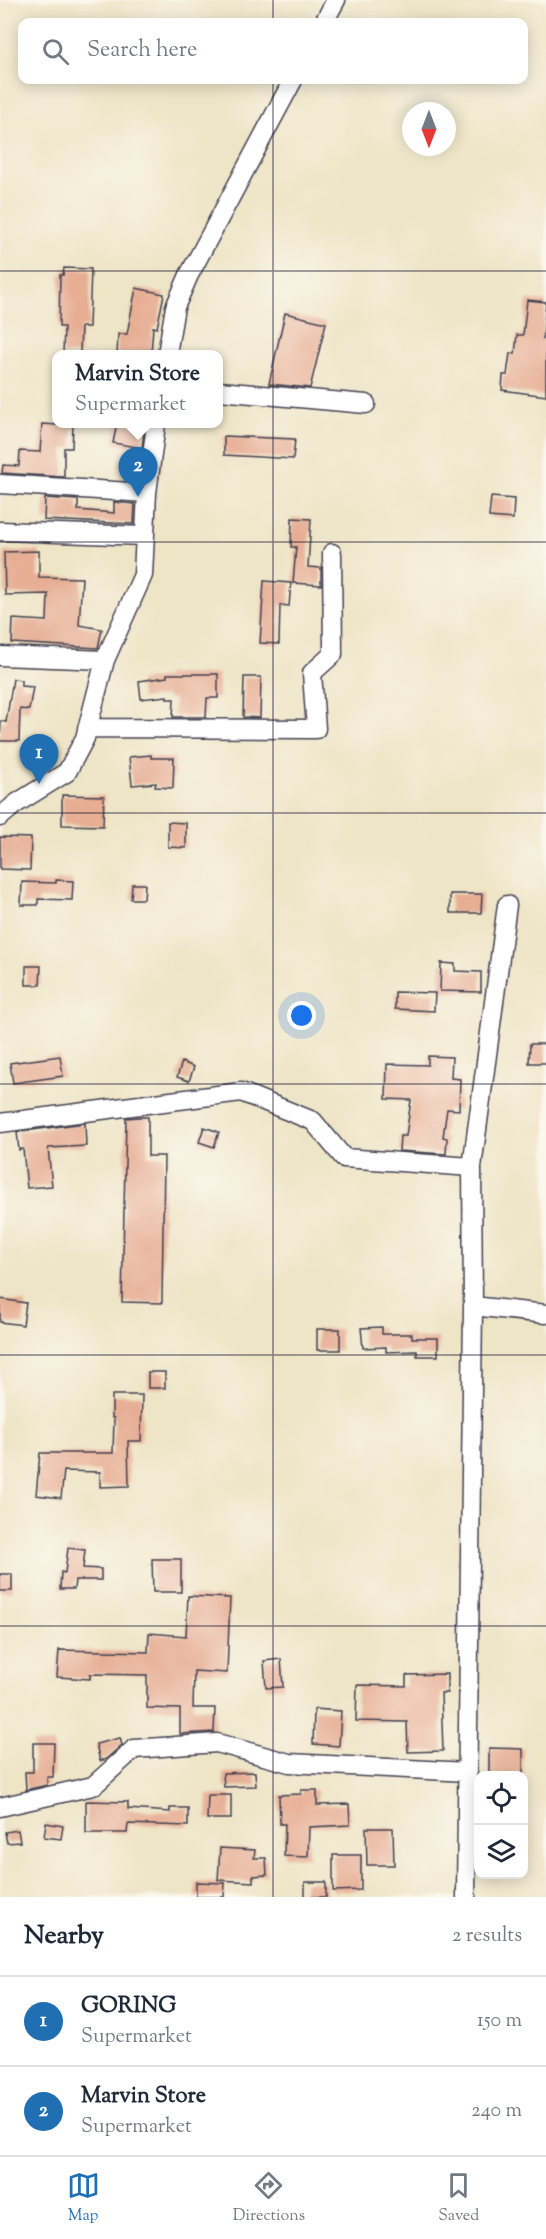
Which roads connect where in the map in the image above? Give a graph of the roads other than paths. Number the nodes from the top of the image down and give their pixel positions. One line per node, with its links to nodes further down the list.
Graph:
1 (336, 0): 2 (street)
2 (326, 18)
3 (291, 84): 4 (street)
4 (168, 350)
5 (223, 391): 6 (street)
6 (366, 404)
7 (155, 428): 9 (street)
8 (0, 484): 9 (street)
9 (147, 493): 11 (street)
10 (0, 531): 11 (street)
11 (145, 536): 14 (street)
12 (332, 553): 15 (street)
13 (0, 656): 14 (street)
14 (105, 660): 15 (street)
15 (87, 728): 16 (street)
16 (0, 817)
17 (507, 905): 19 (street)
18 (0, 1123): 19 (street)
19 (472, 1167): 20 (street)
20 (473, 1306): 21 (street); 22 (street)
21 (546, 1314)
22 (468, 1772): 23 (street); 24 (street)
23 (0, 1807)
24 (466, 1897)

